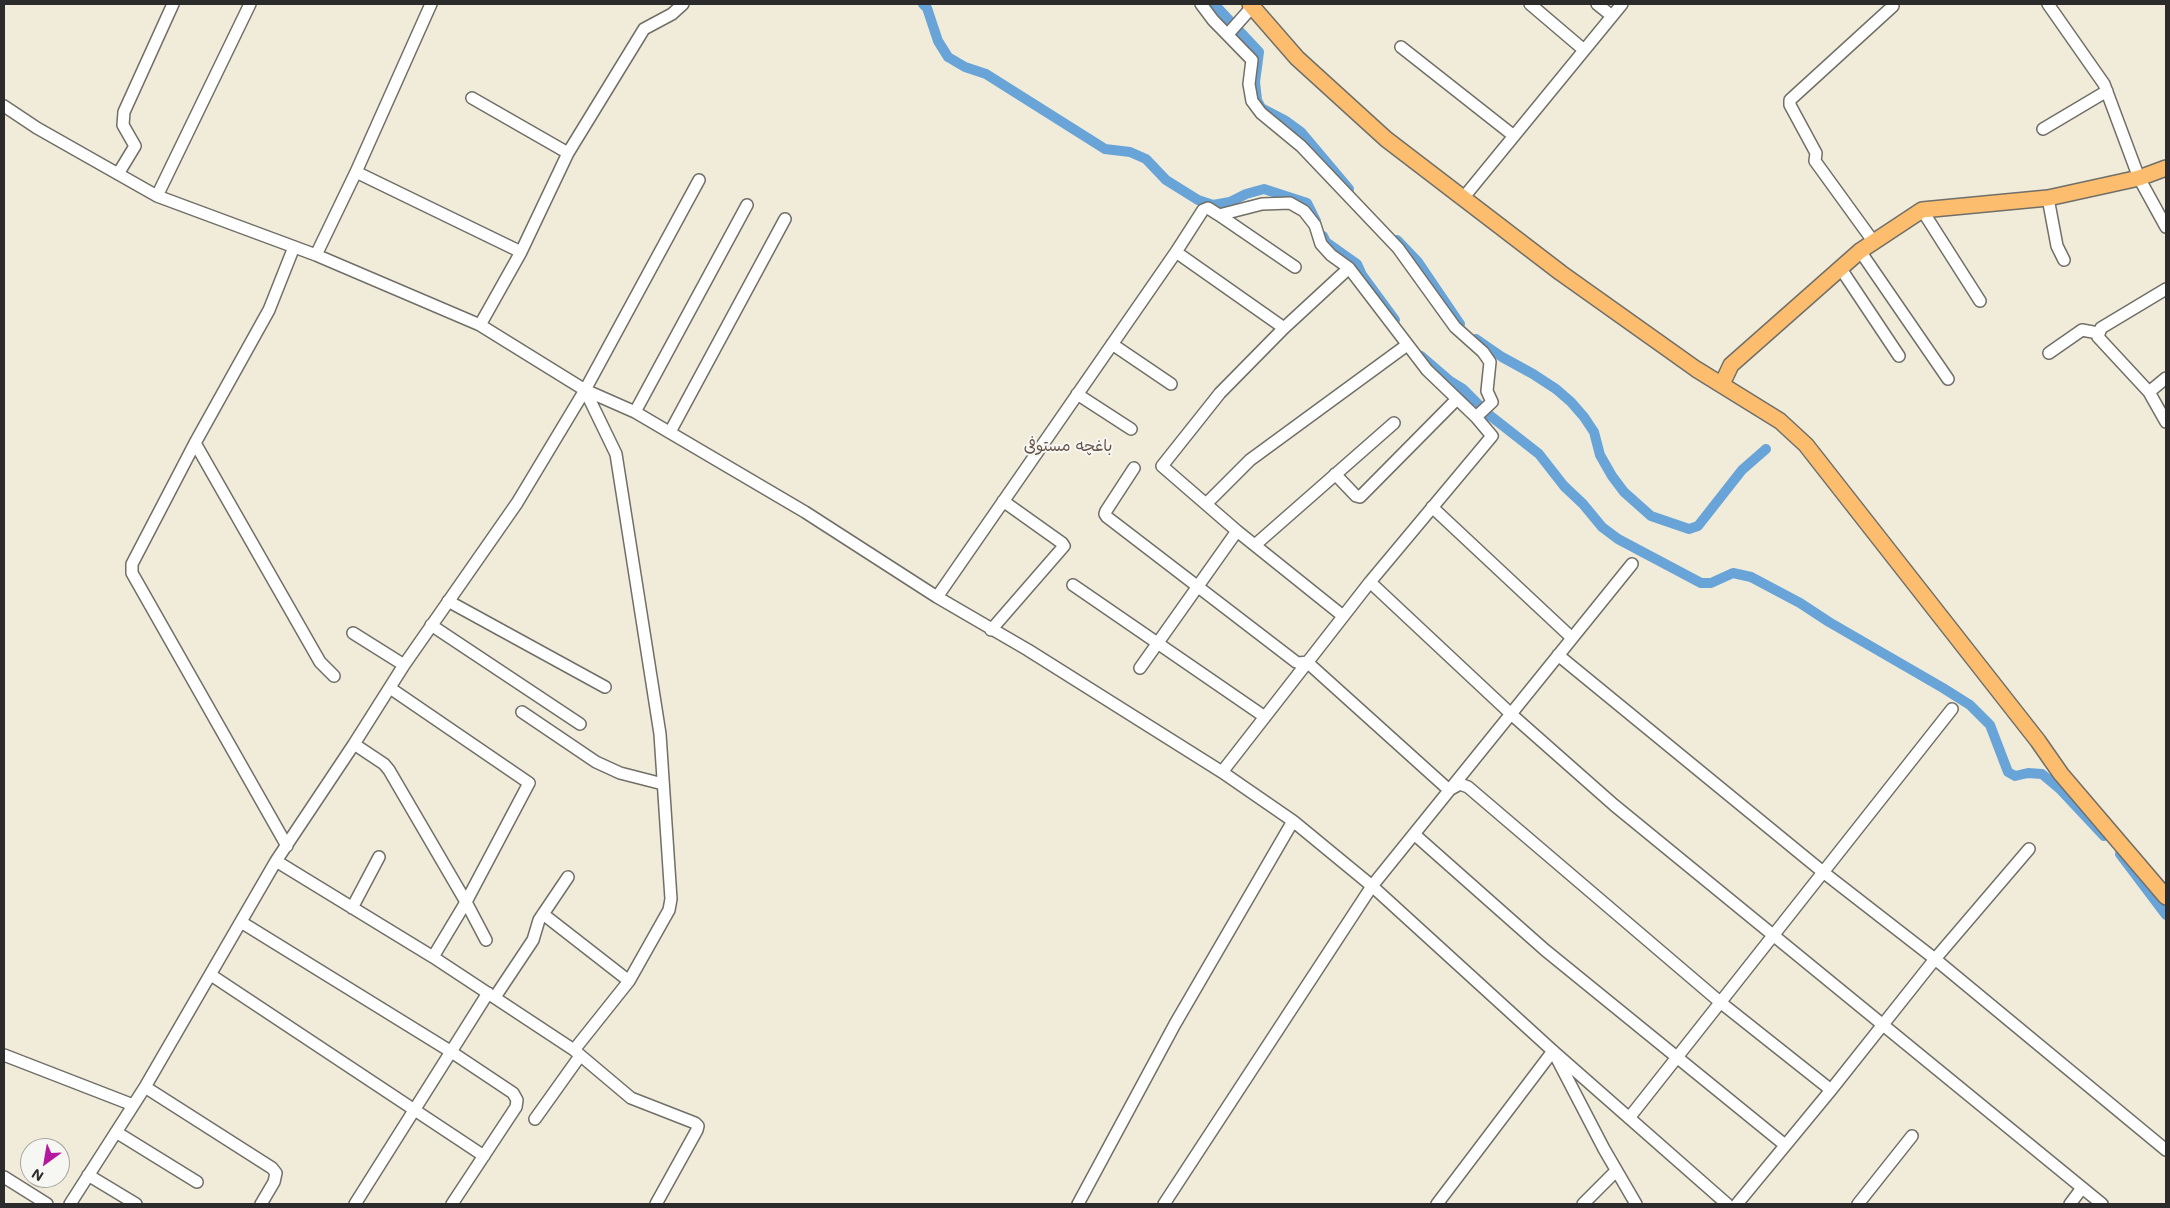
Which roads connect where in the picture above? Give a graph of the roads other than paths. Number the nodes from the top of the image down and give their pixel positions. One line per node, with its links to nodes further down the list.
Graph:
1 (173, 4): 24 (street)
2 (250, 4): 27 (street)
3 (431, 4): 23 (street)
4 (683, 4): 21 (street)
5 (1201, 4): 13 (street)
6 (1530, 4): 15 (street)
7 (1597, 4): 12 (street)
8 (1622, 4): 12 (street)
9 (2048, 4): 16 (street)
10 (1251, 5): 13 (street); 28 (main road)
11 (1893, 6): 35 (street)
12 (1612, 16): 15 (street)
13 (1228, 34): 63 (street)
14 (1401, 47): 20 (street)
15 (1584, 50): 20 (street)
16 (2107, 91): 19 (street); 25 (street)
17 (472, 98): 21 (street)
18 (4, 106): 24 (street)
19 (2043, 129)
20 (1514, 136): 28 (street)
21 (568, 153): 38 (street)
22 (2166, 168): 25 (main road)
23 (356, 172): 38 (street); 40 (street)
24 (118, 174): 27 (street)
25 (2139, 178): 29 (main road); 34 (street)
26 (699, 180): 58 (street)
27 (156, 196): 36 (street)
28 (1464, 197): 57 (main road)
29 (2048, 198): 31 (main road); 41 (street)
30 (747, 205): 62 (street)
31 (1922, 210): 35 (main road); 46 (street)
32 (1219, 216): 39 (street); 42 (street); 43 (street)
33 (785, 220): 67 (street)
34 (2166, 227)
35 (1873, 241): 37 (main road)
36 (294, 247): 40 (street); 68 (street)
37 (1860, 251): 44 (main road); 55 (street)
38 (521, 252): 47 (street)
39 (1176, 252): 48 (street); 50 (street)
40 (316, 255): 47 (street)
41 (2064, 260)
42 (1295, 268)
43 (1350, 268): 48 (street); 51 (street)
44 (1841, 269): 53 (street); 57 (main road)
45 (2166, 289): 49 (street)
46 (1980, 301)
47 (480, 325): 58 (street)
48 (1284, 328): 72 (street)
49 (2098, 333): 52 (street); 59 (street)
50 (1112, 344): 56 (street); 60 (street)
51 (1407, 345): 61 (street); 72 (street)
52 (2049, 353)
53 (1899, 356)
54 (2166, 378): 59 (street)
55 (1948, 379)
56 (1170, 384)
57 (1722, 384): 113 (main road)
58 (585, 390): 62 (street); 81 (street); 102 (street)
59 (2149, 392): 64 (street)
60 (1077, 394): 66 (street); 71 (street)
61 (1457, 399): 63 (street); 70 (street)
62 (635, 412): 67 (street)
63 (1476, 417): 73 (street)
64 (2166, 422)
65 (1394, 423): 70 (street)
66 (1130, 429)
67 (670, 432): 80 (street)
68 (195, 443): 92 (street); 106 (street)
69 (1134, 468): 79 (street)
70 (1336, 474): 75 (street)
71 (1003, 501): 80 (street); 84 (street)
72 (1206, 504): 74 (street)
73 (1432, 506): 77 (street); 86 (street)
74 (1237, 531): 75 (street); 79 (street)
75 (1255, 545): 82 (street)
76 (1632, 564): 86 (street)
77 (1370, 582): 82 (street); 97 (street)
78 (1073, 585): 87 (street)
79 (1199, 587): 87 (street); 89 (street)
80 (937, 596): 84 (street)
81 (448, 601): 83 (street); 93 (street)
82 (1343, 616): 89 (street)
83 (431, 625): 90 (street); 99 (street)
84 (991, 630): 101 (street)
85 (353, 634): 90 (street)
86 (1572, 638): 88 (street)
87 (1159, 643): 91 (street); 98 (street)
88 (1558, 655): 97 (street); 110 (street)
89 (1307, 662): 98 (street); 103 (street)
90 (404, 665): 94 (street)
91 (1140, 668)
92 (334, 676)
93 (605, 687)
94 (390, 688): 100 (street); 114 (street)
95 (1952, 709): 110 (street)
96 (522, 712): 102 (street)
97 (1510, 714): 103 (street); 118 (street)
98 (1265, 717): 101 (street)
99 (580, 724)
100 (354, 744): 106 (street); 114 (street)
101 (1222, 772): 104 (street)
102 (663, 784): 123 (street)
103 (1450, 790): 105 (street); 125 (street)
104 (1293, 821): 112 (street); 155 (street)
105 (1414, 834): 112 (street); 131 (street)
106 (288, 846): 109 (street)
107 (2029, 849): 121 (street)
108 (379, 857): 115 (street)
109 (276, 861): 115 (street); 117 (street)
110 (1823, 872): 118 (street); 121 (street)
111 (568, 877): 116 (street)
112 (1372, 886): 128 (street); 156 (street)
113 (2166, 897)
114 (466, 902): 119 (street); 120 (street)
115 (352, 908): 120 (street)
116 (543, 914): 123 (street); 124 (street)
117 (241, 922): 122 (street); 127 (street)
118 (1773, 935): 125 (street); 126 (street)
119 (486, 940)
120 (433, 957): 124 (street)
121 (1934, 959): 126 (street); 141 (street)
122 (211, 975): 132 (street); 135 (street)
123 (629, 981): 129 (street)
124 (491, 995): 127 (street); 129 (street)
125 (1720, 1002): 131 (street); 133 (street)
126 (1882, 1024): 133 (street); 147 (street)
127 (450, 1051): 135 (street); 142 (street)
128 (1554, 1051): 136 (street); 143 (street); 157 (street)
129 (577, 1053): 137 (street); 154 (street)
130 (4, 1055): 134 (street)
131 (1677, 1058): 136 (street); 140 (street)
132 (145, 1087): 134 (street); 151 (street)
133 (1831, 1090): 140 (street)
134 (133, 1105): 138 (street)
135 (414, 1111): 142 (street); 152 (street)
136 (1629, 1118): 160 (street)
137 (535, 1119)
138 (116, 1132): 144 (street); 146 (street)
139 (1912, 1136): 162 (street)
140 (1785, 1145): 161 (street)
141 (2166, 1150)
142 (484, 1156): 153 (street)
143 (1616, 1171): 158 (street); 159 (street)
144 (88, 1175): 149 (street); 150 (street)
145 (4, 1177): 148 (street)
146 (197, 1182)
147 (2082, 1188): 163 (street); 164 (street)
148 (47, 1204)
149 (70, 1204)
150 (136, 1204)
151 (261, 1204)
152 (355, 1204)
153 (452, 1204)
154 (656, 1204)
155 (1078, 1204)
156 (1164, 1204)
157 (1437, 1204)
158 (1583, 1204)
159 (1636, 1204)
160 (1727, 1204)
161 (1736, 1204)
162 (1858, 1204)
163 (2070, 1204)
164 (2102, 1204)

